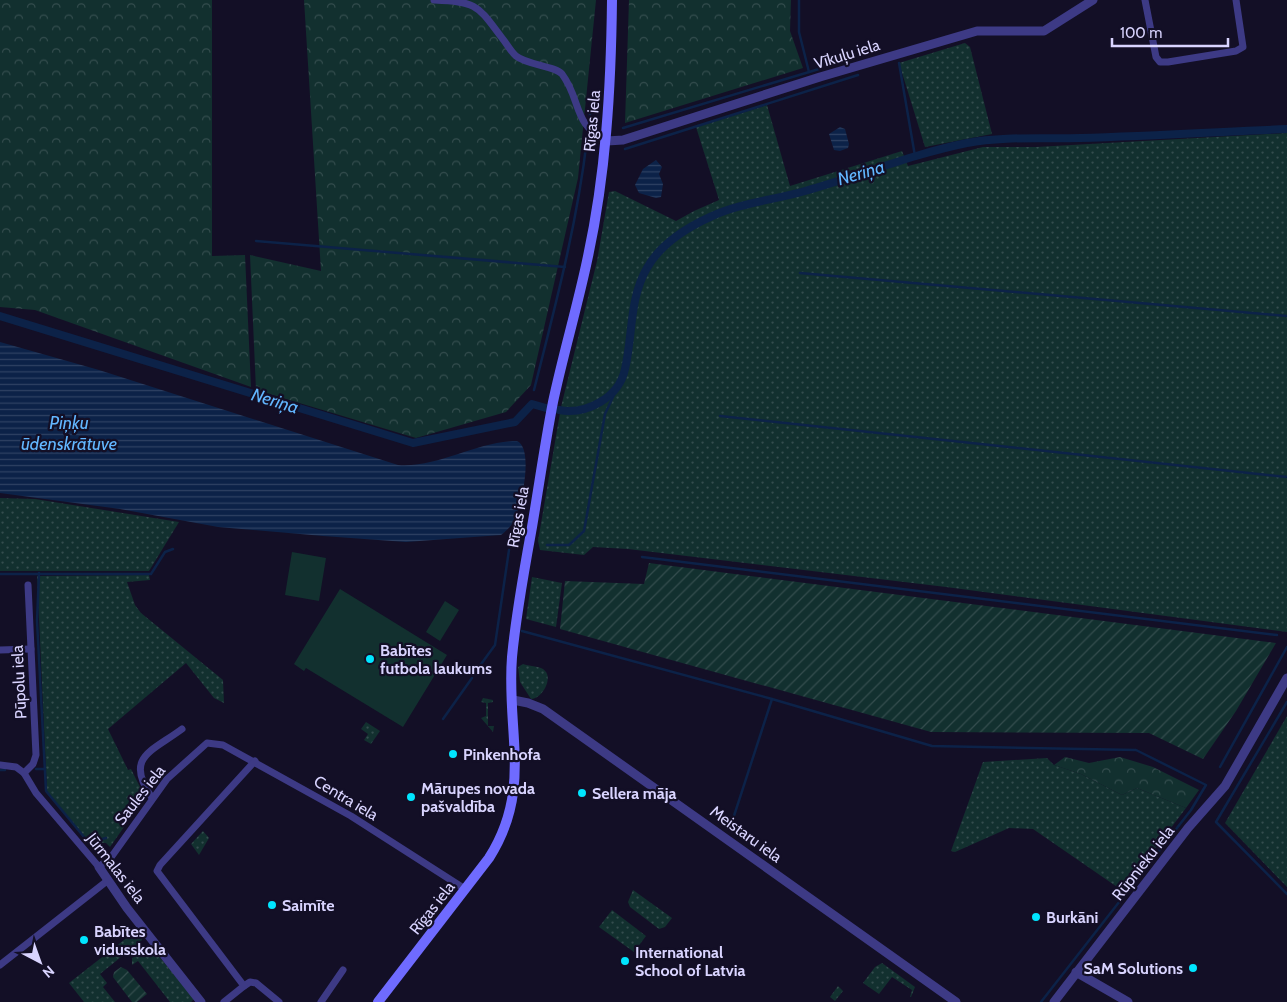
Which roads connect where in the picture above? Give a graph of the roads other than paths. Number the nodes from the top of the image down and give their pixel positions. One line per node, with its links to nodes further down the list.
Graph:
1 (434, 0): 6 (street)
2 (612, 0): 6 (main road, Rīgas iela)
3 (1093, 0): 6 (street, Vīkuļu iela)
4 (1145, 0): 5 (street)
5 (1236, 0)
6 (607, 141): 11 (main road, Rīgas iela)
7 (28, 585): 8 (street, Pūpolu iela)
8 (31, 649): 9 (street); 16 (street, Pūpolu iela)
9 (0, 650)
10 (1287, 678): 23 (street, Rūpnieku iela)
11 (513, 700): 20 (main road, Rīgas iela); 30 (street, Meistaru iela)
12 (182, 728): 17 (street)
13 (207, 744): 14 (street, Centra iela); 17 (street, Saules iela)
14 (254, 761): 20 (street, Centra iela); 24 (street)
15 (0, 764): 16 (street)
16 (24, 773): 18 (street, Jūrmalas iela)
17 (152, 798): 18 (street, Saules iela)
18 (100, 868): 19 (street, Jūrmalas iela)
19 (107, 881): 21 (street); 25 (street, Jūrmalas iela)
20 (465, 889): 29 (main road, Rīgas iela)
21 (0, 965)
22 (343, 970): 28 (street)
23 (1076, 972): 31 (street, Rūpnieku iela); 32 (street)
24 (244, 986): 26 (street); 27 (street)
25 (201, 1002)
26 (224, 1002)
27 (279, 1002)
28 (321, 1002)
29 (378, 1002)
30 (956, 1002)
31 (1054, 1002)
32 (1128, 1002)

